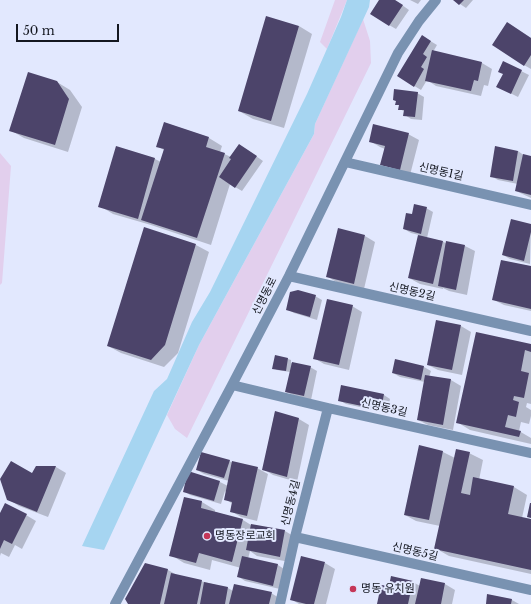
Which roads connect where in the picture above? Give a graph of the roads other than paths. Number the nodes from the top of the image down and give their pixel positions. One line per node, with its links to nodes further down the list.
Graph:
1 (436, 0): 2 (street, 신명동로)
2 (345, 162): 3 (street, 신명동1길); 4 (street, 신명동로)
3 (531, 205)
4 (289, 276): 5 (street, 신명동2길); 6 (street, 신명동로)
5 (531, 331)
6 (232, 385): 7 (street, 신명동3길); 11 (street, 신명동로)
7 (328, 408): 8 (street, 신명동3길); 9 (street, 신명동4길)
8 (531, 453)
9 (295, 537): 10 (street, 신명동5길); 12 (street, 신명동4길)
10 (531, 590)
11 (115, 604)
12 (280, 604)

